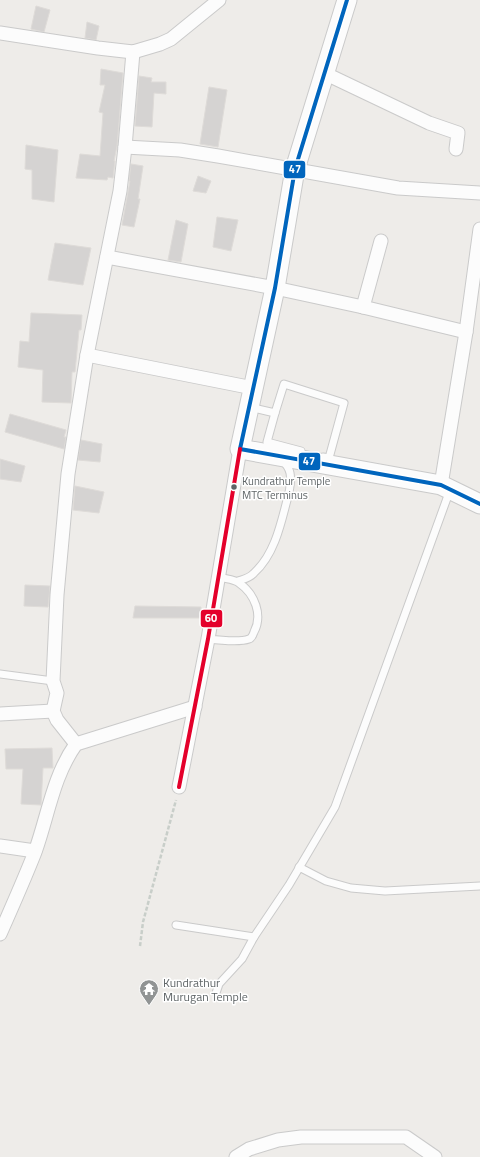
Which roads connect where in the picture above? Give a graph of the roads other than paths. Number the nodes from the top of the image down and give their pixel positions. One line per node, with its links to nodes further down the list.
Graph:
1 (219, 0): 4 (street)
2 (347, 0): 5 (street)
3 (0, 33): 4 (street)
4 (133, 52): 6 (street)
5 (324, 73): 7 (street); 8 (street)
6 (125, 147): 8 (street); 12 (street)
7 (456, 150)
8 (295, 169): 9 (street); 13 (street)
9 (480, 193)
10 (480, 229): 15 (street)
11 (381, 241): 14 (street)
12 (107, 257): 13 (street); 16 (street)
13 (275, 288): 14 (street); 17 (street)
14 (364, 307): 15 (street)
15 (466, 332): 22 (street)
16 (87, 355): 17 (street); 28 (street)
17 (253, 388): 18 (street)
18 (249, 407): 19 (lane); 20 (street)
19 (275, 413): 19 (lane)
20 (240, 449): 21 (street); 24 (street)
21 (278, 456): 22 (street); 25 (lane)
22 (446, 487): 23 (street); 36 (lane)
23 (480, 504)
24 (218, 577): 25 (lane); 26 (street)
25 (238, 582): 26 (lane)
26 (208, 639): 29 (street)
27 (0, 674): 28 (lane)
28 (53, 681): 30 (street)
29 (195, 707): 32 (street); 33 (street)
30 (53, 711): 31 (street); 32 (street)
31 (0, 714)
32 (76, 744): 35 (street)
33 (179, 788)
34 (0, 846): 35 (street)
35 (35, 851): 39 (street)
36 (299, 867): 37 (lane); 40 (lane)
37 (480, 886)
38 (176, 925): 40 (lane)
39 (0, 934)
40 (254, 937): 41 (lane)
41 (216, 993)
42 (236, 1157): 43 (street)
43 (435, 1157)

